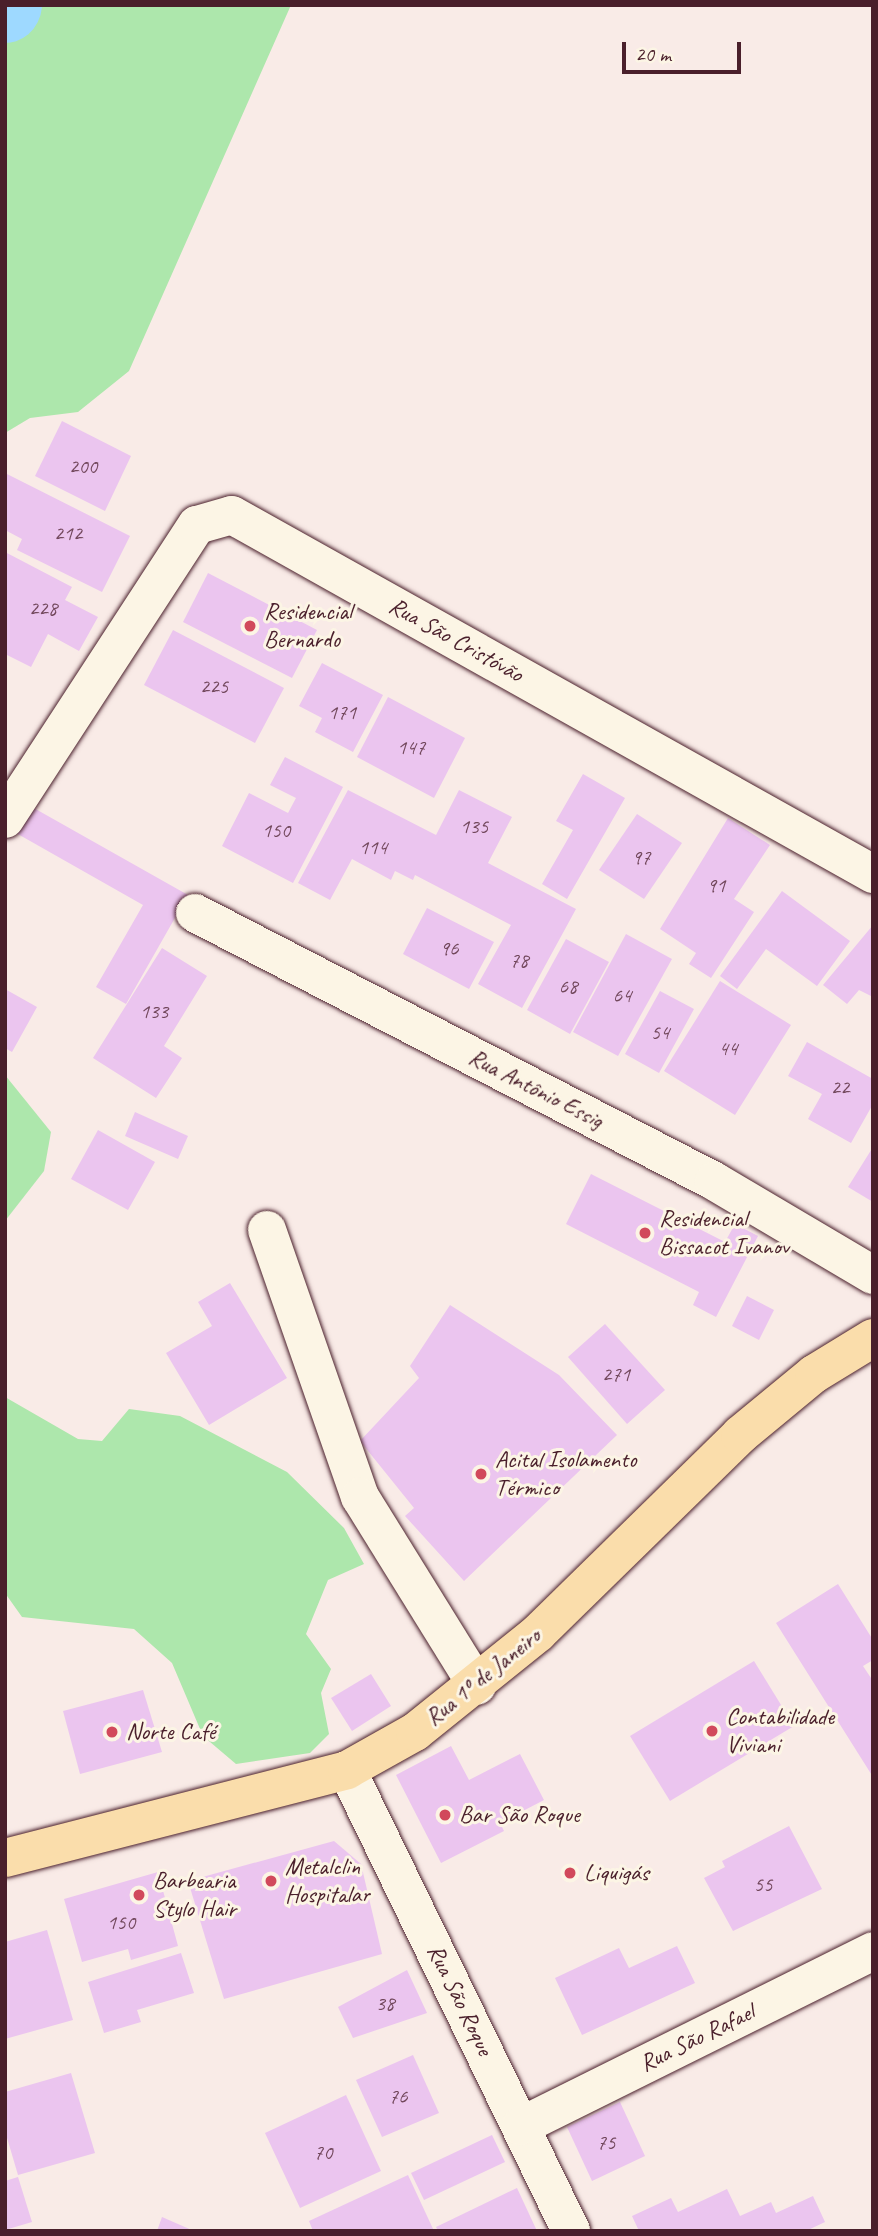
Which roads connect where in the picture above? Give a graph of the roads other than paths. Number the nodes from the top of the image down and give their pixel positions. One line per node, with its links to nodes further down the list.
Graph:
1 (5, 818): 2 (street, Rua São Cristóvão)
2 (873, 874)
3 (195, 913): 5 (street, Rua Antônio Essig)
4 (267, 1230): 7 (street)
5 (873, 1275)
6 (873, 1338): 7 (main road, Rua 1º de Janeiro)
7 (477, 1686): 8 (main road, Rua 1º de Janeiro)
8 (347, 1770): 9 (main road, Rua 1º de Janeiro); 11 (street, Rua São Roque)
9 (5, 1858)
10 (873, 1951): 11 (street, Rua São Rafael)
11 (520, 2126): 12 (street, Rua São Roque)
12 (571, 2231)

